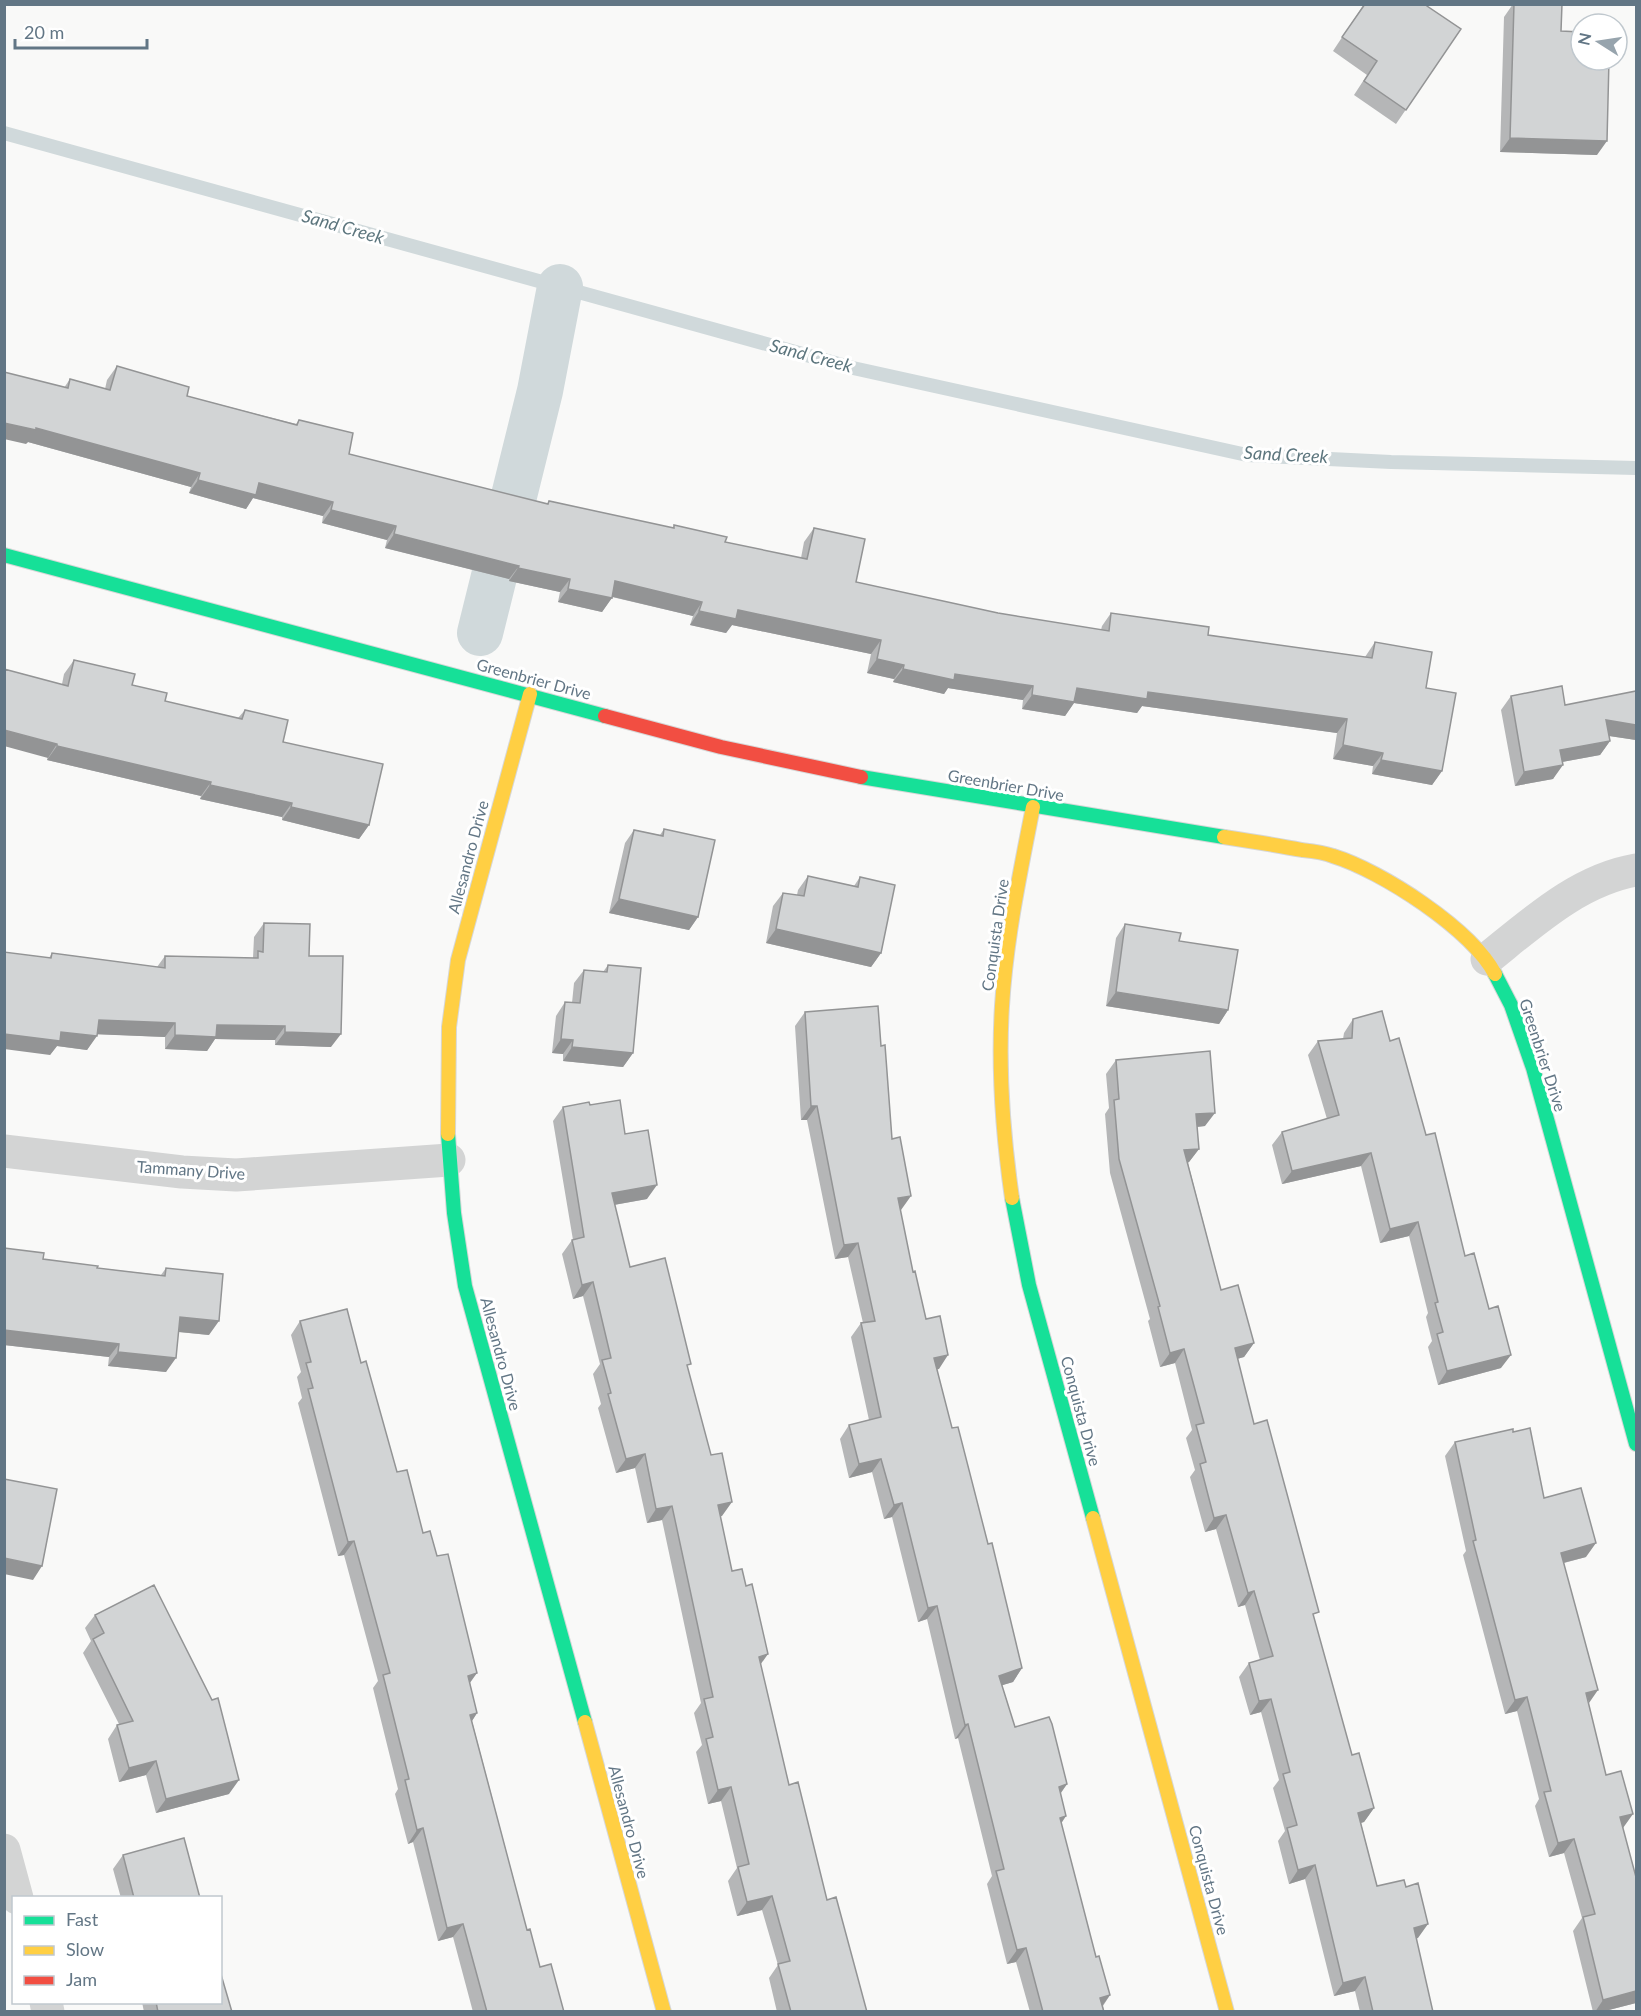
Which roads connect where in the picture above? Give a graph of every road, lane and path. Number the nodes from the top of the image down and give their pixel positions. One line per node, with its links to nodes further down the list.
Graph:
1 (4, 555): 2 (street, Greenbrier Drive)
2 (530, 694): 3 (street, Greenbrier Drive); 7 (street, Allesandro Drive)
3 (1033, 807): 5 (street, Greenbrier Drive); 12 (street, Conquista Drive)
4 (1636, 870): 5 (street)
5 (1487, 959): 8 (street, Greenbrier Drive)
6 (4, 1151): 7 (street, Tammany Drive)
7 (449, 1160): 11 (street, Allesandro Drive)
8 (1636, 1444)
9 (4, 1850): 10 (street)
10 (16, 1896)
11 (664, 2012)
12 (1227, 2012)

